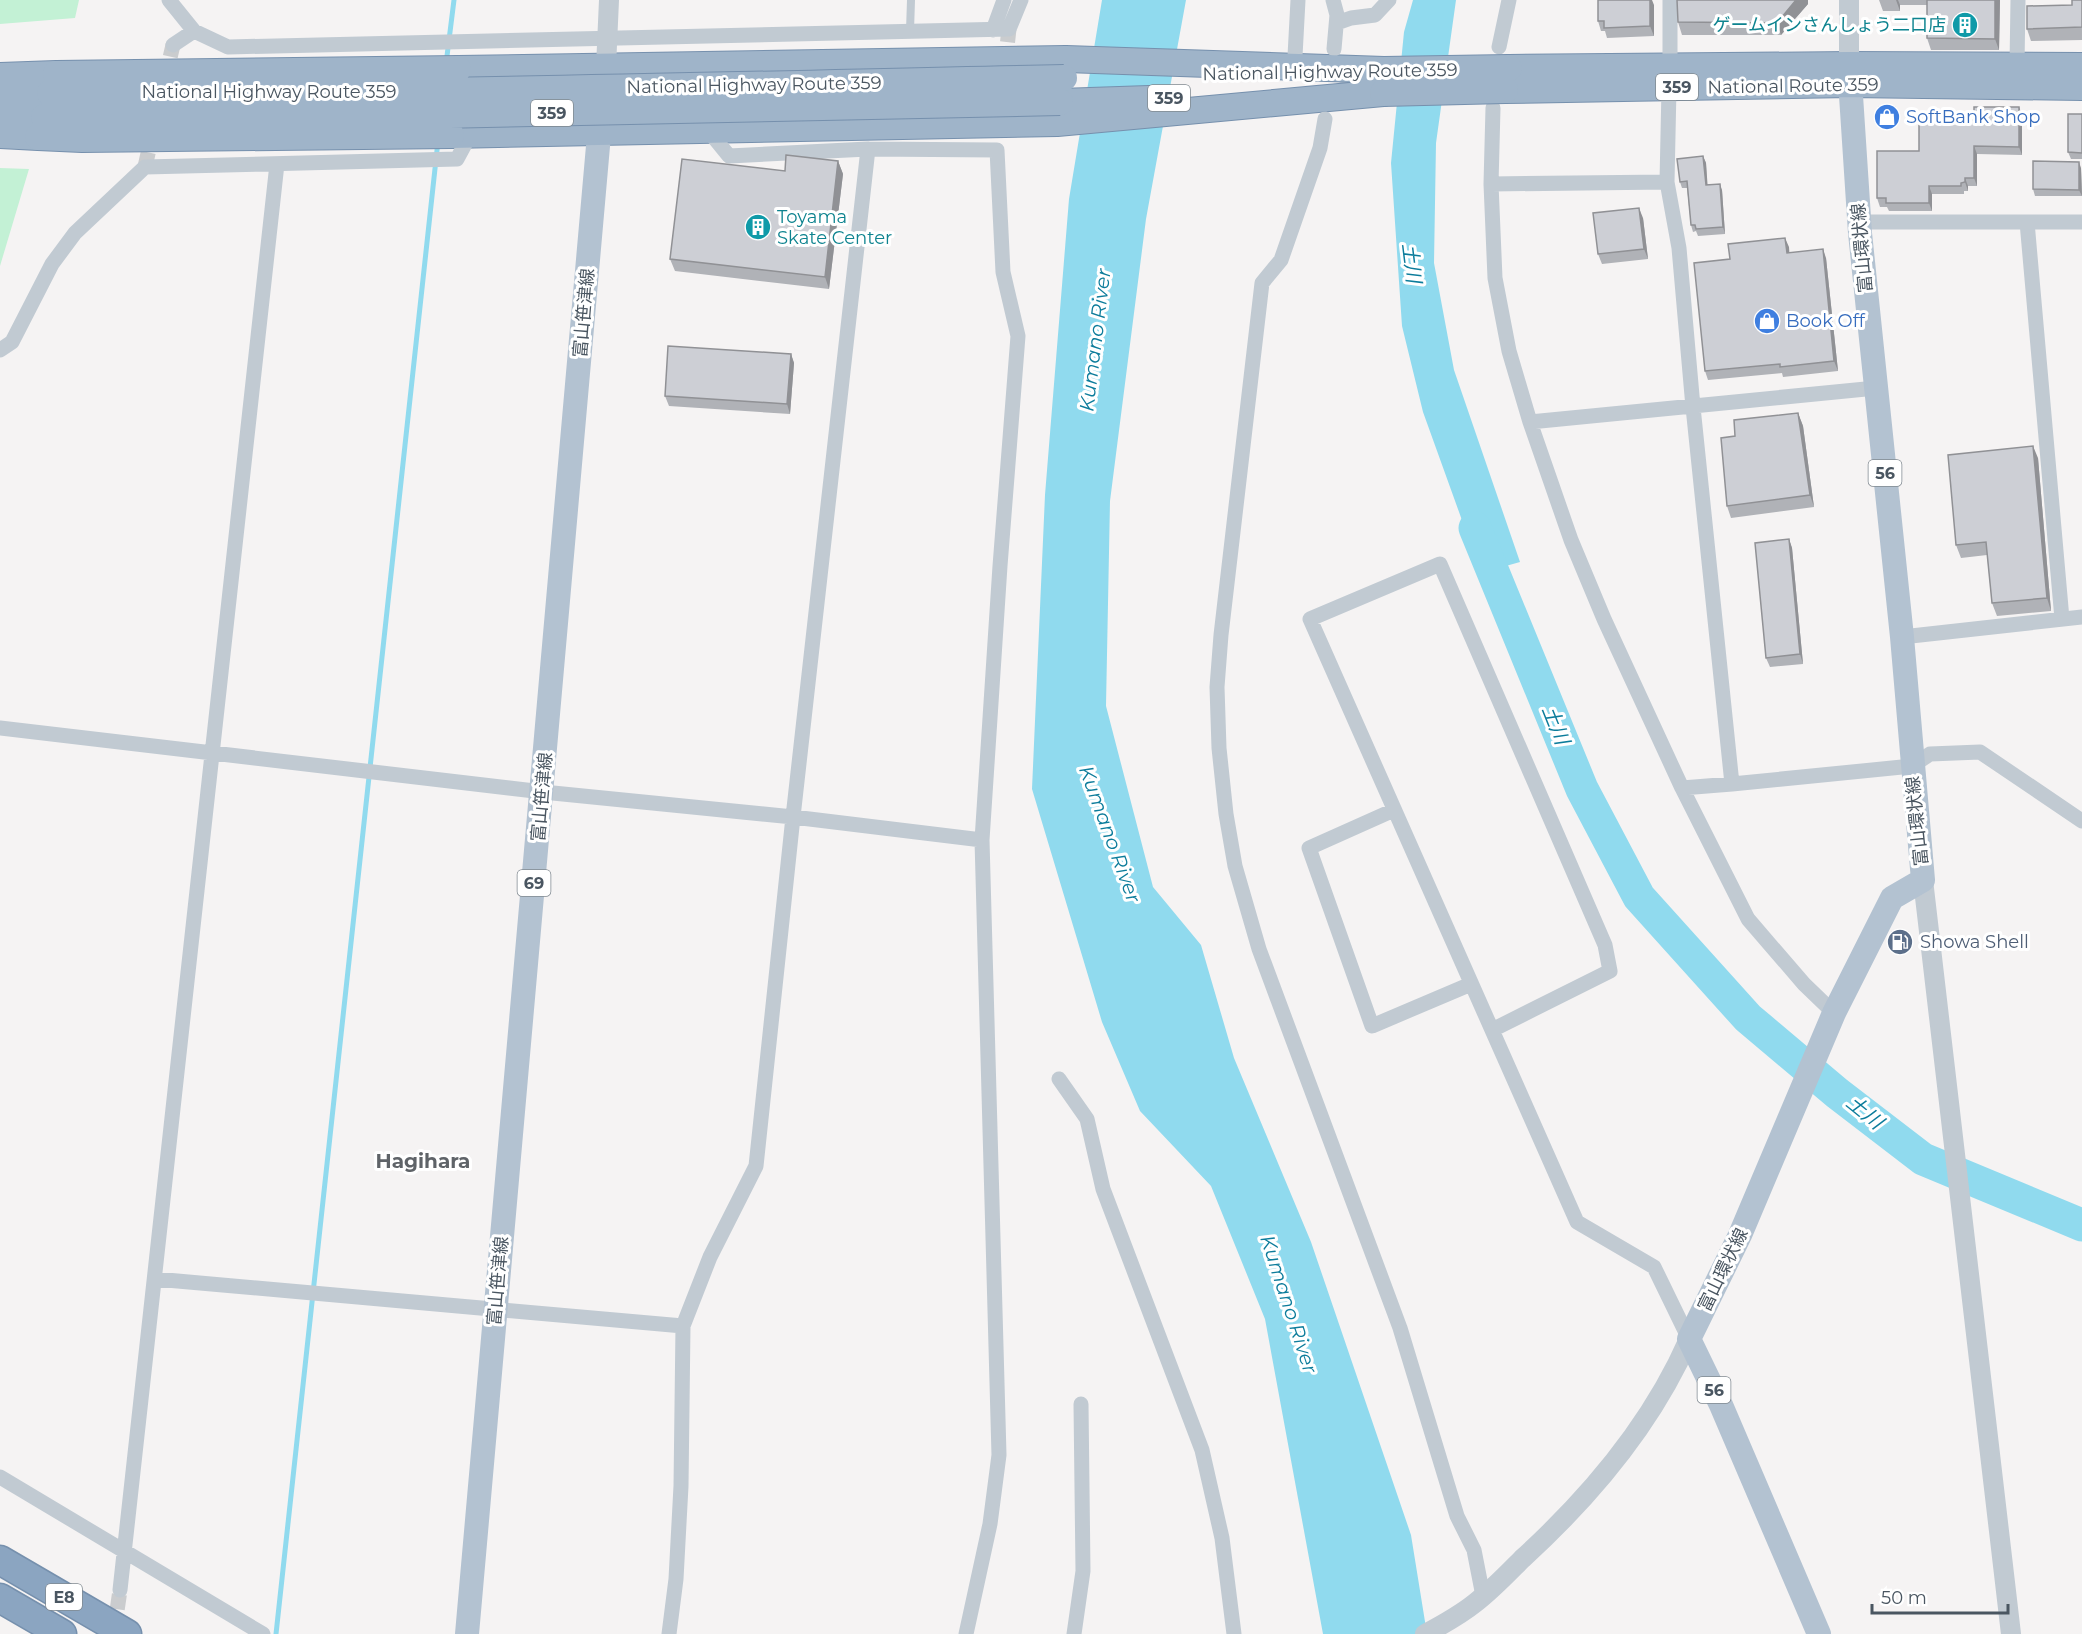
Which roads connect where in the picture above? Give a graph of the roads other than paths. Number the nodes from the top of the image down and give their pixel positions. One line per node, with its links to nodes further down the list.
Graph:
1 (169, 0): 15 (street)
2 (609, 0): 17 (street)
3 (910, 0): 16 (lane)
4 (1004, 0): 14 (street)
5 (1021, 0): 14 (street)
6 (1298, 0): 27 (street)
7 (1333, 0): 13 (street)
8 (1389, 0): 13 (street)
9 (1509, 0): 26 (street)
10 (1670, 0): 25 (street)
11 (1849, 0): 23 (street)
12 (2018, 0): 20 (street)
13 (1336, 23): 19 (street)
14 (993, 30): 16 (street)
15 (194, 31): 17 (street); 18 (street)
16 (910, 31): 17 (street)
17 (607, 39): 22 (street)
18 (173, 45)
19 (1334, 49)
20 (2017, 65): 21 (highway, National Route 359 / 359); 23 (highway, National Route 359 / 359)
21 (2082, 66)
22 (606, 67): 24 (highway, bridge); 27 (highway); 34 (main road, 富山笹津線 / 69)
23 (1849, 75): 25 (highway, National Route 359 / 359); 29 (highway, National Route 359 / 359); 41 (main road, 富山環状線 / 56)
24 (0, 76)
25 (1669, 77): 26 (highway, National Route 359 / 359); 39 (street)
26 (1502, 78): 28 (highway, National Highway Route 359 / 359, bridge); 40 (street)
27 (1281, 79): 28 (highway); 28 (highway); 30 (highway, National Highway Route 359 / 359, bridge); 31 (highway, National Highway Route 359 / 359, bridge); 33 (highway)
28 (1384, 81)
29 (2082, 87)
30 (0, 93)
31 (0, 116)
32 (1325, 119): 76 (street)
33 (707, 129): 34 (highway); 37 (street)
34 (599, 132): 36 (highway); 56 (main road, 富山笹津線 / 69)
35 (0, 135): 36 (highway, bridge)
36 (460, 135): 38 (street)
37 (868, 149): 58 (street); 60 (street)
38 (277, 164): 44 (street); 52 (street)
39 (1667, 182): 40 (street); 46 (street)
40 (1491, 184): 47 (street)
41 (1860, 222): 42 (street); 45 (main road, 富山環状線 / 56)
42 (2027, 222): 43 (street); 49 (street)
43 (2082, 222)
44 (0, 350)
45 (1876, 388): 46 (street); 50 (main road, 富山環状線 / 56)
46 (1692, 407): 47 (street); 54 (street)
47 (1530, 422): 55 (street)
48 (2082, 617): 49 (street)
49 (2062, 619): 50 (street)
50 (1902, 637): 53 (main road, 富山環状線 / 56)
51 (0, 728): 52 (street)
52 (213, 752): 56 (street); 66 (street)
53 (1912, 766): 54 (street); 59 (street); 61 (main road, 富山環状線 / 56)
54 (1732, 784): 55 (street)
55 (1682, 788): 63 (street)
56 (543, 792): 58 (street); 67 (main road, 富山笹津線 / 69)
57 (1394, 810): 62 (street); 62 (street); 64 (street)
58 (793, 817): 60 (street); 68 (street)
59 (2082, 821)
60 (982, 840): 82 (street)
61 (1923, 880): 63 (main road, 富山環状線); 87 (street)
62 (1471, 984): 64 (street)
63 (1832, 1019): 69 (main road, 富山環状線)
64 (1492, 1030): 69 (street)
65 (1059, 1078): 84 (street)
66 (155, 1279): 67 (street); 72 (street)
67 (495, 1309): 68 (street); 80 (main road, 富山笹津線 / 69)
68 (683, 1326): 81 (street)
69 (1689, 1339): 76 (street); 86 (main road, 56)
70 (1081, 1404): 83 (street)
71 (0, 1477): 72 (street)
72 (125, 1553): 74 (street); 79 (street)
73 (0, 1560): 78 (highway, E8)
74 (120, 1590)
75 (0, 1598): 77 (highway, E8)
76 (1479, 1600): 85 (street)
77 (62, 1634)
78 (127, 1634)
79 (263, 1634)
80 (467, 1634)
81 (669, 1634)
82 (966, 1634)
83 (1074, 1634)
84 (1234, 1634)
85 (1425, 1634)
86 (1819, 1634)
87 (2012, 1634)

